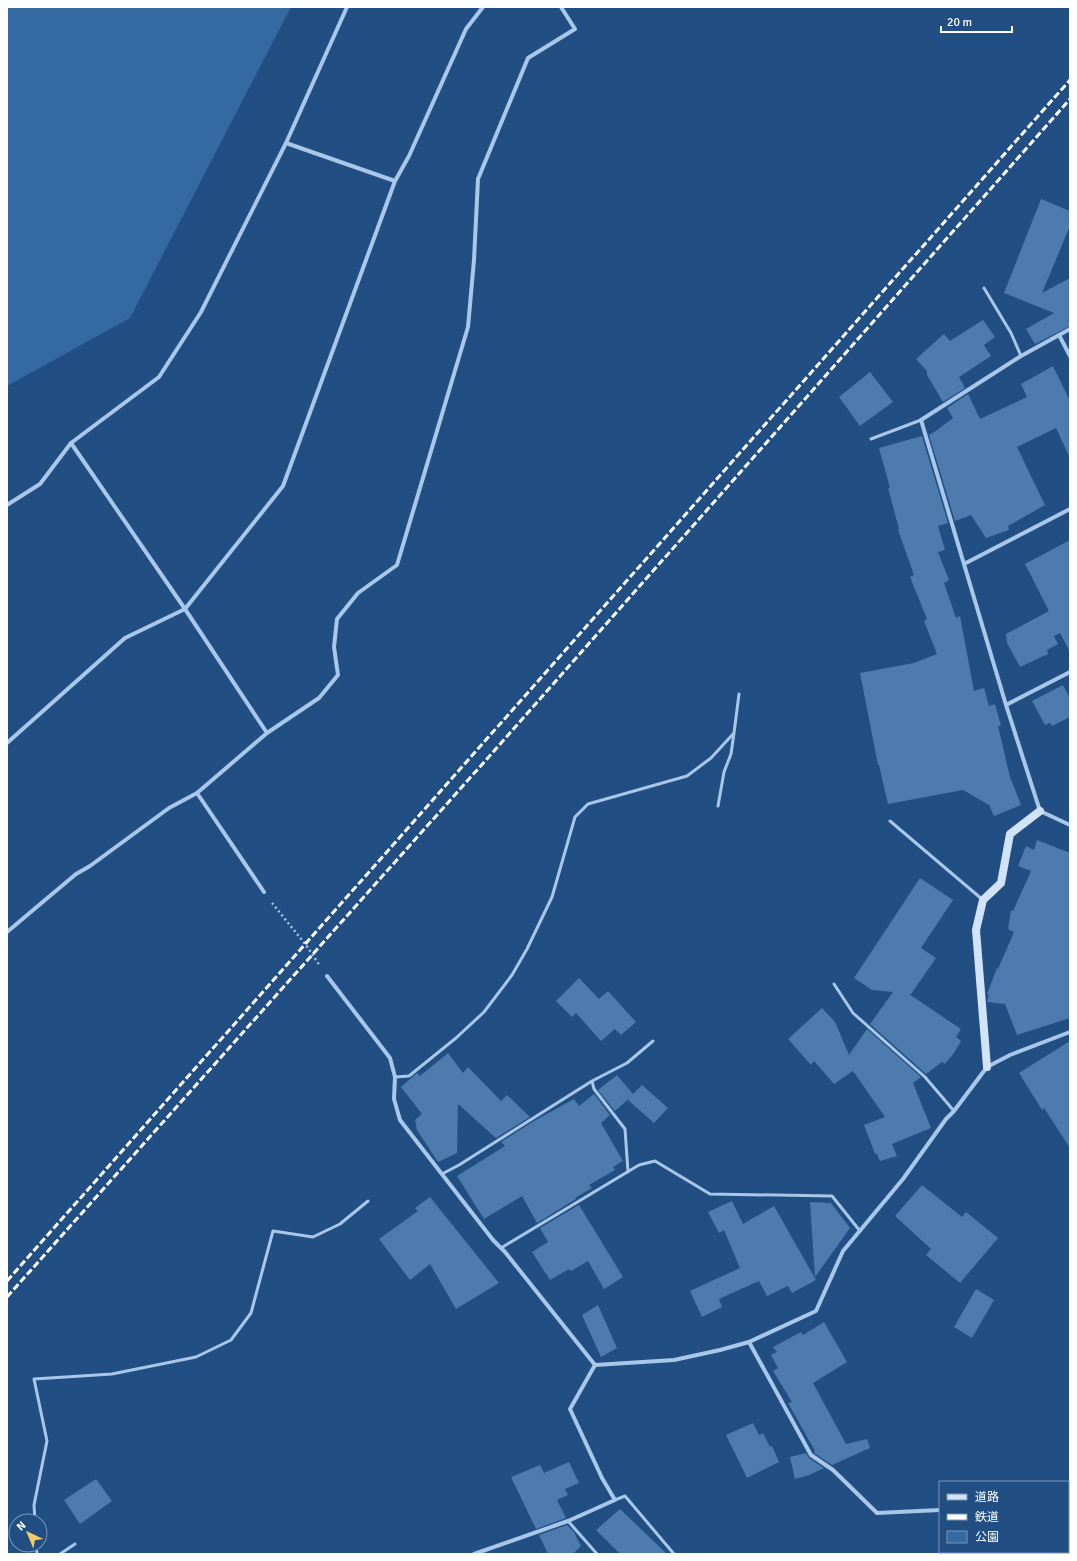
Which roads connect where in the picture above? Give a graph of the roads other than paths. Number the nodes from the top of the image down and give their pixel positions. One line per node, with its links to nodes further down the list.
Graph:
1 (347, 7): 4 (street)
2 (484, 7): 5 (street)
3 (561, 7): 21 (street)
4 (286, 142): 5 (street); 13 (street)
5 (394, 180): 17 (street)
6 (984, 288): 9 (lane)
7 (1070, 330): 8 (street)
8 (1060, 335): 9 (street); 10 (street)
9 (1021, 356): 11 (street)
10 (1070, 356)
11 (921, 420): 12 (lane); 16 (street)
12 (871, 439)
13 (71, 443): 14 (street); 17 (street)
14 (7, 505)
15 (1070, 509): 16 (street)
16 (964, 564): 20 (street)
17 (184, 609): 21 (street); 23 (street)
18 (1070, 672): 20 (street)
19 (739, 694): 22 (lane)
20 (1006, 705): 26 (street)
21 (266, 732): 24 (street)
22 (734, 733): 25 (lane); 37 (lane)
23 (7, 743)
24 (197, 793): 29 (street); 31 (street)
25 (718, 806)
26 (1040, 811): 28 (street); 30 (street)
27 (890, 821): 30 (lane)
28 (1070, 825)
29 (264, 892)
30 (983, 900): 36 (street)
31 (7, 932)
32 (327, 976): 37 (street)
33 (834, 984): 39 (lane)
34 (1070, 1032): 36 (street)
35 (653, 1041): 38 (lane)
36 (987, 1067): 39 (street)
37 (395, 1077): 41 (street)
38 (592, 1081): 40 (lane); 41 (lane)
39 (954, 1112): 43 (street)
40 (628, 1172): 43 (lane); 44 (lane)
41 (442, 1174): 44 (street)
42 (368, 1201): 49 (lane)
43 (860, 1231): 45 (street)
44 (501, 1248): 46 (street)
45 (749, 1342): 46 (street); 48 (street)
46 (595, 1364): 47 (street)
47 (615, 1500): 50 (street); 55 (lane)
48 (939, 1510)
49 (34, 1513)
50 (568, 1521): 53 (street); 54 (lane)
51 (75, 1544): 52 (lane)
52 (60, 1554)
53 (474, 1554)
54 (597, 1554)
55 (674, 1554)

